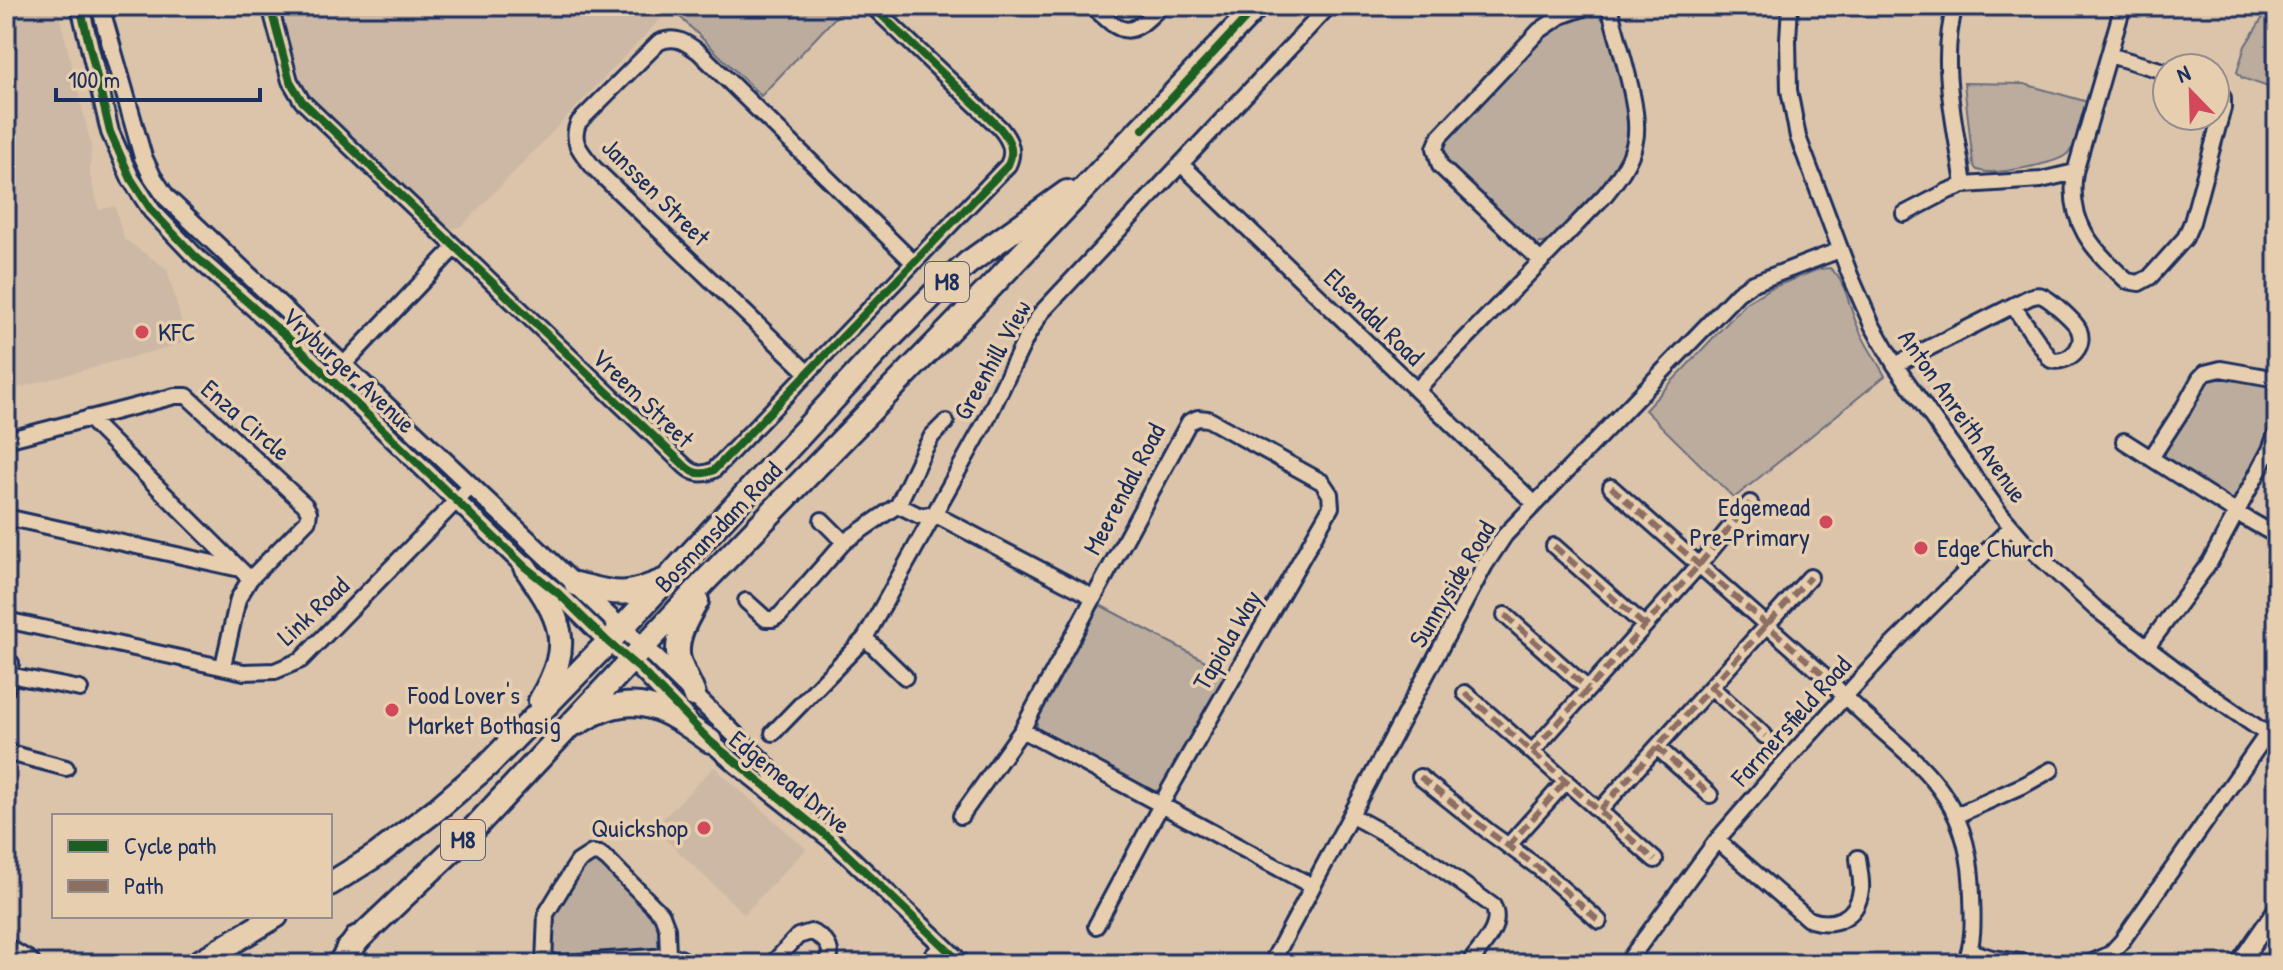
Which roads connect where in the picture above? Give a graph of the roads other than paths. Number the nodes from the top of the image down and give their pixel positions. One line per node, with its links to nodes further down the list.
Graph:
1 (80, 6): 30 (street, Vryburger Avenue)
2 (100, 6): 27 (street, Vryburger Avenue)
3 (270, 6): 22 (street, Vreem Street)
4 (872, 6): 25 (street, Vreem Street)
5 (1092, 6): 6 (street)
6 (1161, 6)
7 (1257, 6): 16 (main road, Bosmansdam Road / M8)
8 (1329, 6): 18 (street, Greenhill View)
9 (1589, 6): 24 (street)
10 (1609, 6): 24 (street)
11 (1790, 6): 23 (street, Anton Anreith Avenue)
12 (1955, 6): 20 (street)
13 (2123, 6): 14 (street)
14 (2109, 55): 15 (street); 19 (street)
15 (2151, 67)
16 (1143, 129): 56 (main road, Bosmansdam Road / M8); 59 (main road, Bosmansdam Road / M8)
17 (2216, 132): 19 (street)
18 (1181, 164): 32 (street, Elsendal Road); 47 (street, Greenhill View)
19 (2075, 172): 20 (street)
20 (1964, 185): 21 (street)
21 (1904, 214)
22 (455, 247): 27 (street); 29 (street, Vreem Street)
23 (1840, 250): 28 (street, Anton Anreith Avenue); 44 (street, Sunnyside Road)
24 (1541, 261): 32 (street)
25 (913, 262): 29 (street, Vreem Street); 29 (street, Janssen Street)
26 (2013, 306): 26 (street); 28 (street)
27 (342, 365): 30 (street); 39 (street, Vryburger Avenue)
28 (1895, 365): 50 (street, Anton Anreith Avenue)
29 (808, 373)
30 (330, 379): 42 (street, Vryburger Avenue)
31 (2277, 379): 38 (street)
32 (1418, 392): 44 (street, Elsendal Road)
33 (88, 418): 36 (street, Enza Circle); 57 (street); 57 (street, Enza Circle)
34 (946, 422): 45 (street)
35 (2277, 431): 46 (street)
36 (6, 440)
37 (2124, 441): 38 (street)
38 (2151, 458): 46 (street)
39 (471, 486): 42 (street, Link Road); 60 (street, Vryburger Avenue)
40 (1611, 487): 54 (street)
41 (1331, 499): 61 (street, Meerendal Road); 95 (street, Tapiola Way)
42 (457, 501): 55 (street, Vryburger Avenue); 71 (street, Link Road)
43 (1750, 503): 54 (street)
44 (1535, 504): 99 (street, Sunnyside Road)
45 (898, 505): 47 (street); 52 (street)
46 (2237, 513): 51 (street); 69 (street)
47 (934, 514): 61 (street); 68 (street, Greenhill View)
48 (6, 517): 57 (street)
49 (822, 520): 52 (street)
50 (2011, 527): 69 (street, Anton Anreith Avenue); 79 (street, Farmersfield Road)
51 (2277, 536)
52 (844, 542): 62 (street)
53 (1554, 546): 66 (street)
54 (1699, 565): 65 (street); 66 (street)
55 (525, 567): 67 (street, Vryburger Avenue); 86 (main road)
56 (714, 572): 70 (main road, Bosmansdam Road / M8); 78 (main road)
57 (245, 574): 71 (street)
58 (1810, 577): 65 (street)
59 (666, 580): 60 (main road); 67 (main road, Bosmansdam Road / M8)
60 (576, 584): 67 (street, Vryburger Avenue)
61 (1093, 597): 80 (street, Meerendal Road)
62 (746, 601)
63 (1505, 615): 76 (street)
64 (6, 620): 71 (street, Link Road)
65 (1768, 624): 74 (street); 79 (street)
66 (1644, 625): 76 (street)
67 (615, 635): 70 (street); 86 (main road, Bosmansdam Road / M8)
68 (865, 638): 73 (street); 81 (street, Greenhill View)
69 (2147, 647): 84 (street, Anton Anreith Avenue)
70 (636, 654): 78 (street, Edgemead Drive); 82 (main road, Bosmansdam Road / M8); 85 (street, Edgemead Drive)
71 (223, 666)
72 (9, 676): 75 (street)
73 (905, 677)
74 (1711, 687): 83 (street); 87 (street)
75 (80, 689)
76 (1588, 689): 89 (street)
77 (1465, 693): 89 (street)
78 (694, 695): 101 (street, Edgemead Drive)
79 (1845, 697): 97 (street); 100 (street, Farmersfield Road)
80 (1022, 730): 95 (street); 98 (street, Meerendal Road)
81 (773, 733)
82 (561, 735): 85 (main road); 111 (main road, Bosmansdam Road / M8)
83 (1765, 736)
84 (2272, 738): 130 (street)
85 (710, 741): 101 (street, Edgemead Drive)
86 (513, 742): 105 (main road, Bosmansdam Road / M8)
87 (1657, 747): 94 (street); 96 (street)
88 (6, 752): 90 (street)
89 (1532, 752): 93 (street)
90 (66, 768)
91 (2051, 770): 97 (street)
92 (1420, 777): 102 (street)
93 (1566, 781): 96 (street); 102 (street)
94 (1710, 795)
95 (1161, 805): 106 (street); 110 (street, Tapiola Way)
96 (1600, 810): 104 (street)
97 (1957, 815): 115 (street)
98 (961, 816)
99 (1352, 816): 106 (street, Sunnyside Road); 127 (street)
100 (1717, 840): 103 (street); 128 (street, Farmersfield Road)
101 (834, 842): 112 (street, Edgemead Drive)
102 (1508, 846): 109 (street)
103 (1858, 858)
104 (1655, 860)
105 (332, 883)
106 (1312, 886): 126 (street, Sunnyside Road)
107 (2277, 909): 131 (street)
108 (273, 918): 118 (main road)
109 (1599, 921)
110 (1096, 926)
111 (358, 938): 119 (main road, Bosmansdam Road / M8); 120 (highway)
112 (943, 946): 124 (street); 125 (street, Edgemead Drive)
113 (6, 952): 117 (highway)
114 (668, 956): 121 (street); 121 (street); 122 (street)
115 (1967, 958): 129 (street)
116 (775, 963): 123 (street)
117 (27, 964)
118 (196, 964)
119 (334, 964)
120 (340, 964)
121 (546, 964)
122 (691, 964)
123 (825, 964)
124 (926, 964)
125 (962, 964)
126 (1271, 964)
127 (1469, 964)
128 (1626, 964)
129 (2033, 964)
130 (2088, 964)
131 (2239, 964)

